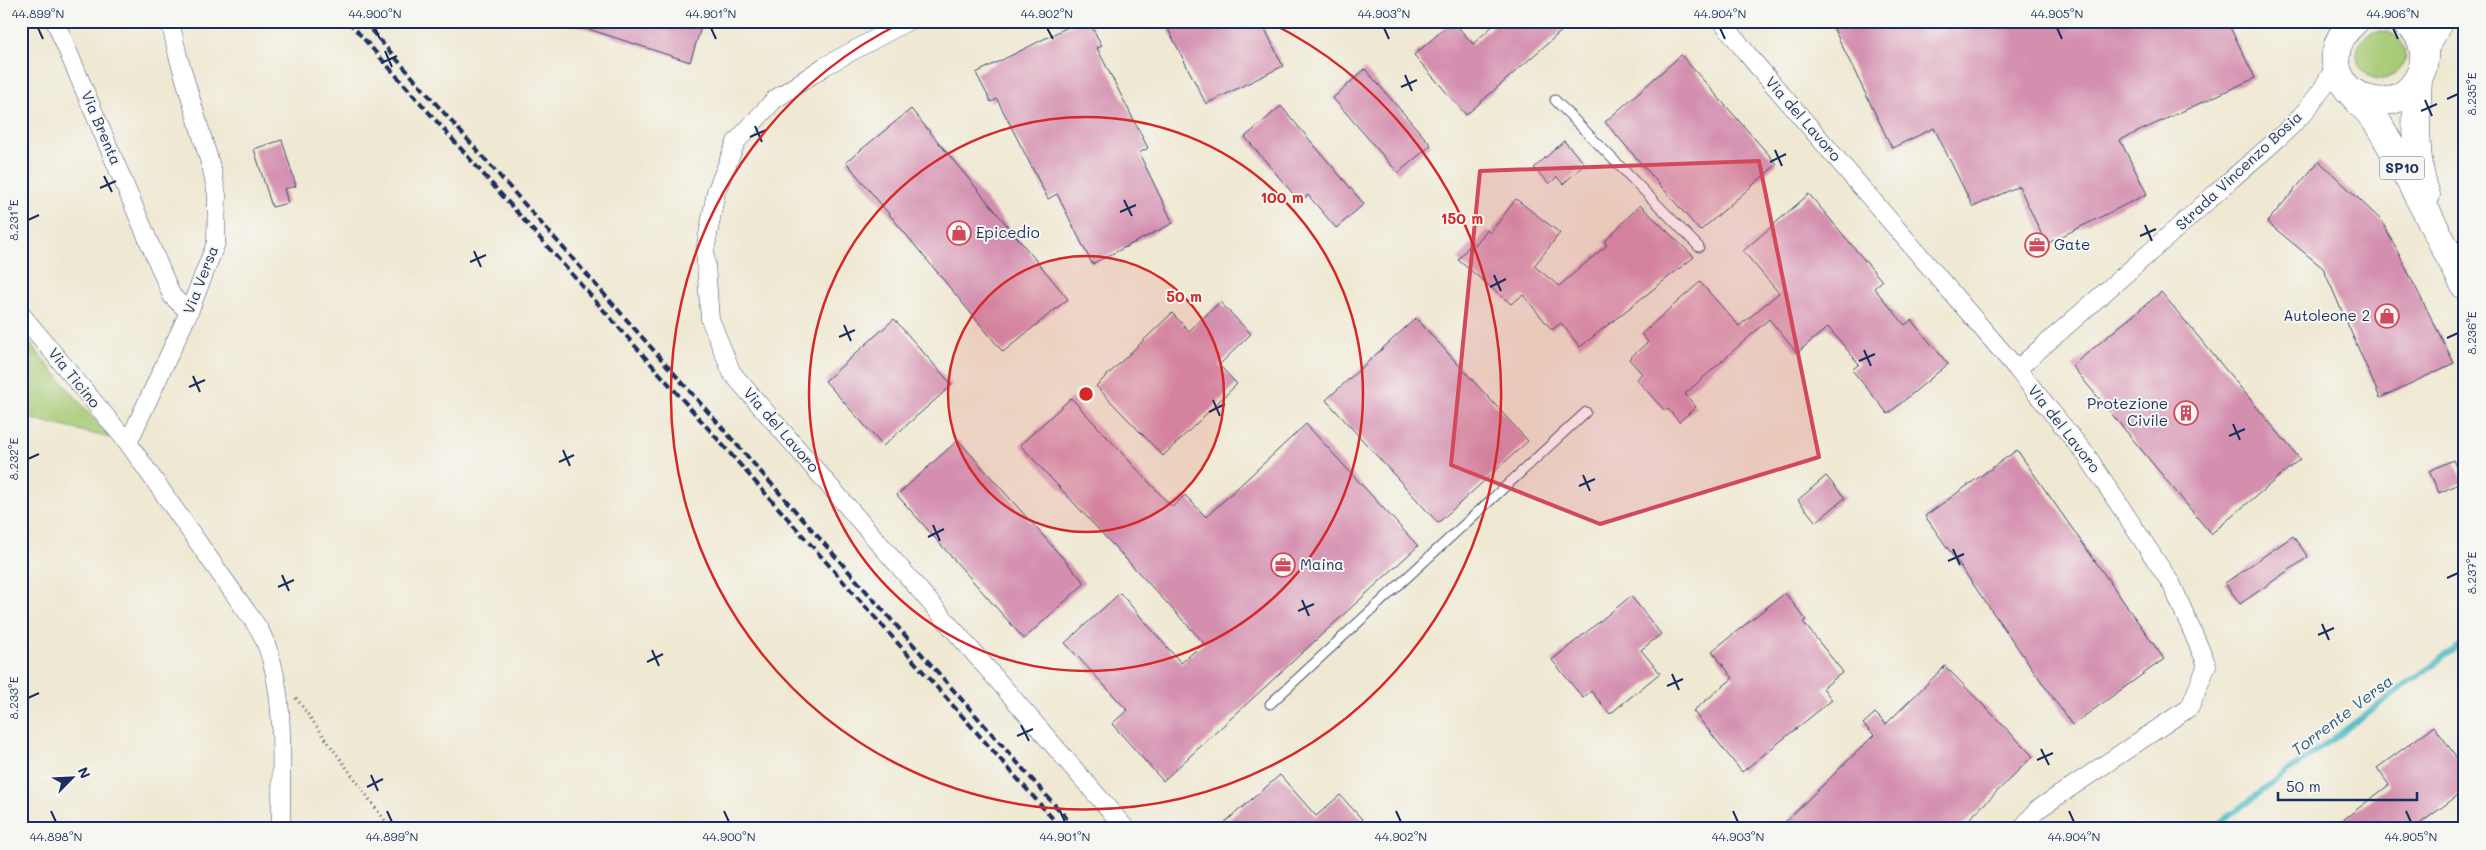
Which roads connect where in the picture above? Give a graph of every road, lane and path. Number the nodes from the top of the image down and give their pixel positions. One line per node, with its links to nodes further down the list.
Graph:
1 (55, 21): 16 (street, Via Brenta)
2 (170, 21): 16 (street, Via Versa)
3 (908, 21): 25 (street, Via del Lavoro)
4 (1722, 21): 18 (street, Via del Lavoro)
5 (2325, 21): 9 (main road, SP10)
6 (2355, 21): 9 (main road)
7 (2404, 21): 10 (main road, SP10)
8 (2446, 21): 10 (street)
9 (2336, 56): 11 (main road, SP10); 18 (street, Strada Vincenzo Bosia)
10 (2421, 69): 11 (main road); 14 (main road, SP10)
11 (2349, 90): 14 (main road, SP10)
12 (1555, 100): 13 (lane)
13 (1699, 247)
14 (2456, 248): 15 (main road, SP10)
15 (2465, 286)
16 (189, 312): 20 (street, Via Versa)
17 (21, 314): 20 (street, Via Ticino)
18 (2017, 369): 26 (street, Via del Lavoro)
19 (1586, 412): 22 (lane)
20 (128, 443): 21 (street, Via Ticino)
21 (274, 667): 23 (street, Via Ticino); 24 (path)
22 (1270, 704)
23 (282, 829)
24 (391, 829)
25 (1126, 829)
26 (2021, 829)

